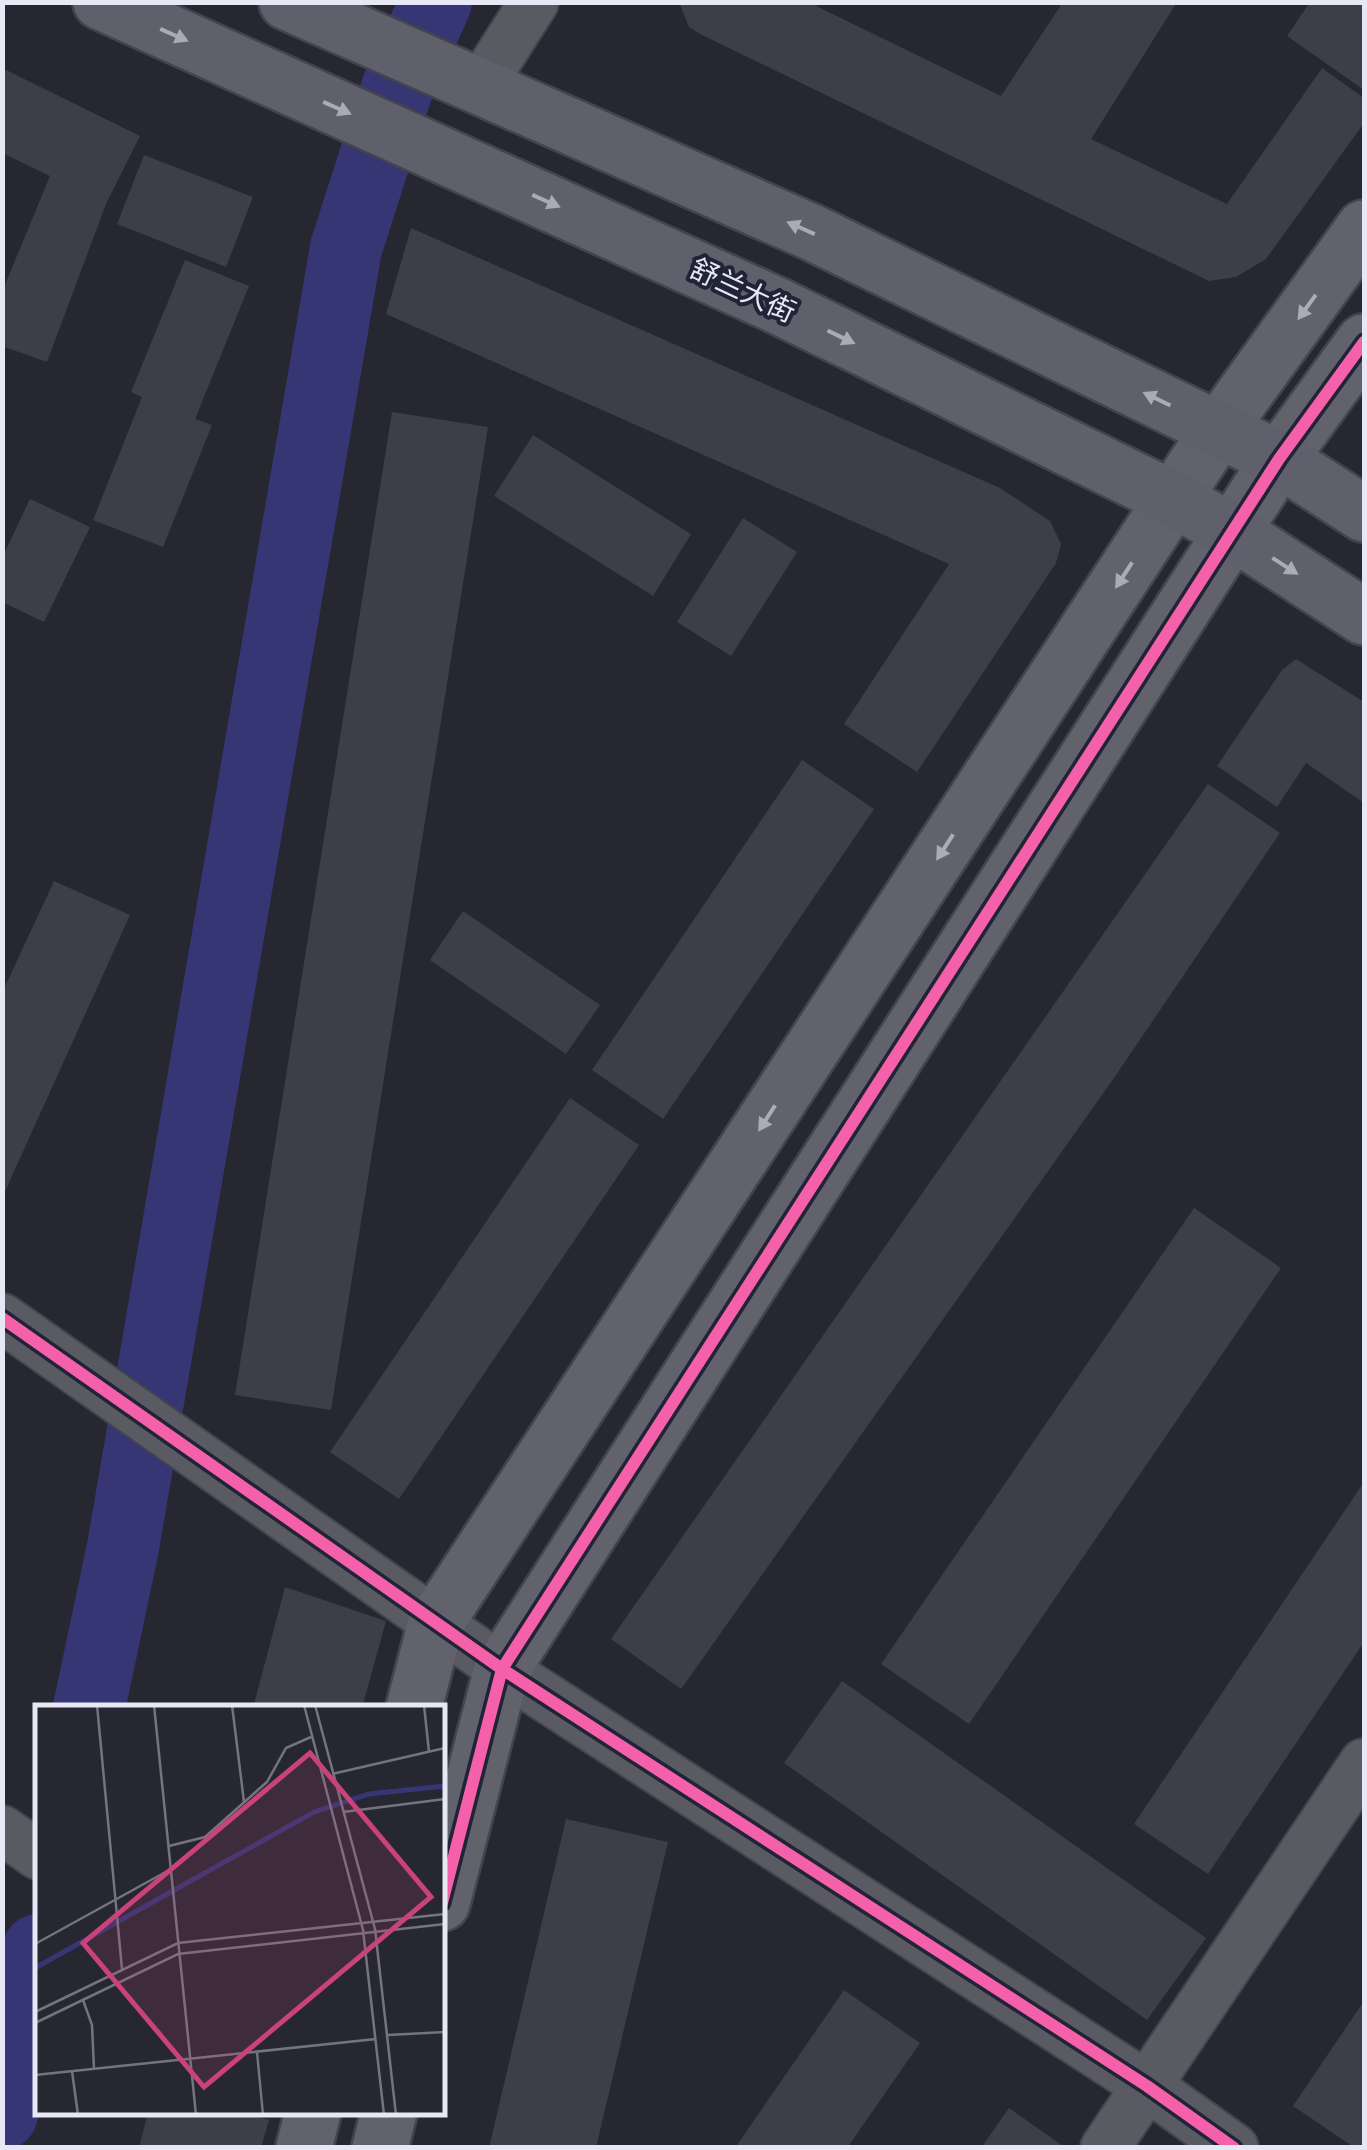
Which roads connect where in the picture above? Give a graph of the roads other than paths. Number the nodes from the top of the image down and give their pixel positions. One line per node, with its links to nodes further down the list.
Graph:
1 (101, 2): 9 (main road, 舒兰大街, one-way to 9)
2 (287, 2): 4 (main road)
3 (534, 2): 4 (street)
4 (479, 86): 7 (main road, one-way to 4)
5 (1364, 228): 7 (street, one-way to 7)
6 (1364, 342): 8 (street)
7 (1219, 429): 8 (main road); 9 (street)
8 (1279, 459): 10 (main road); 11 (street)
9 (1174, 500): 11 (main road, 舒兰大街); 14 (street, one-way to 14)
10 (1364, 514)
11 (1233, 532): 12 (main road, 舒兰大街, one-way to 12); 15 (street)
12 (1364, 618)
13 (13, 1326): 14 (street)
14 (436, 1622): 15 (street); 16 (street)
15 (502, 1669): 20 (street); 21 (street)
16 (415, 1705)
17 (1364, 1763): 21 (street)
18 (2, 1830): 19 (street)
19 (35, 1852)
20 (445, 1891)
21 (1147, 2086): 26 (street); 27 (street)
22 (311, 2115): 24 (street)
23 (388, 2115): 25 (street)
24 (304, 2148)
25 (380, 2148)
26 (1105, 2148)
27 (1234, 2148)

